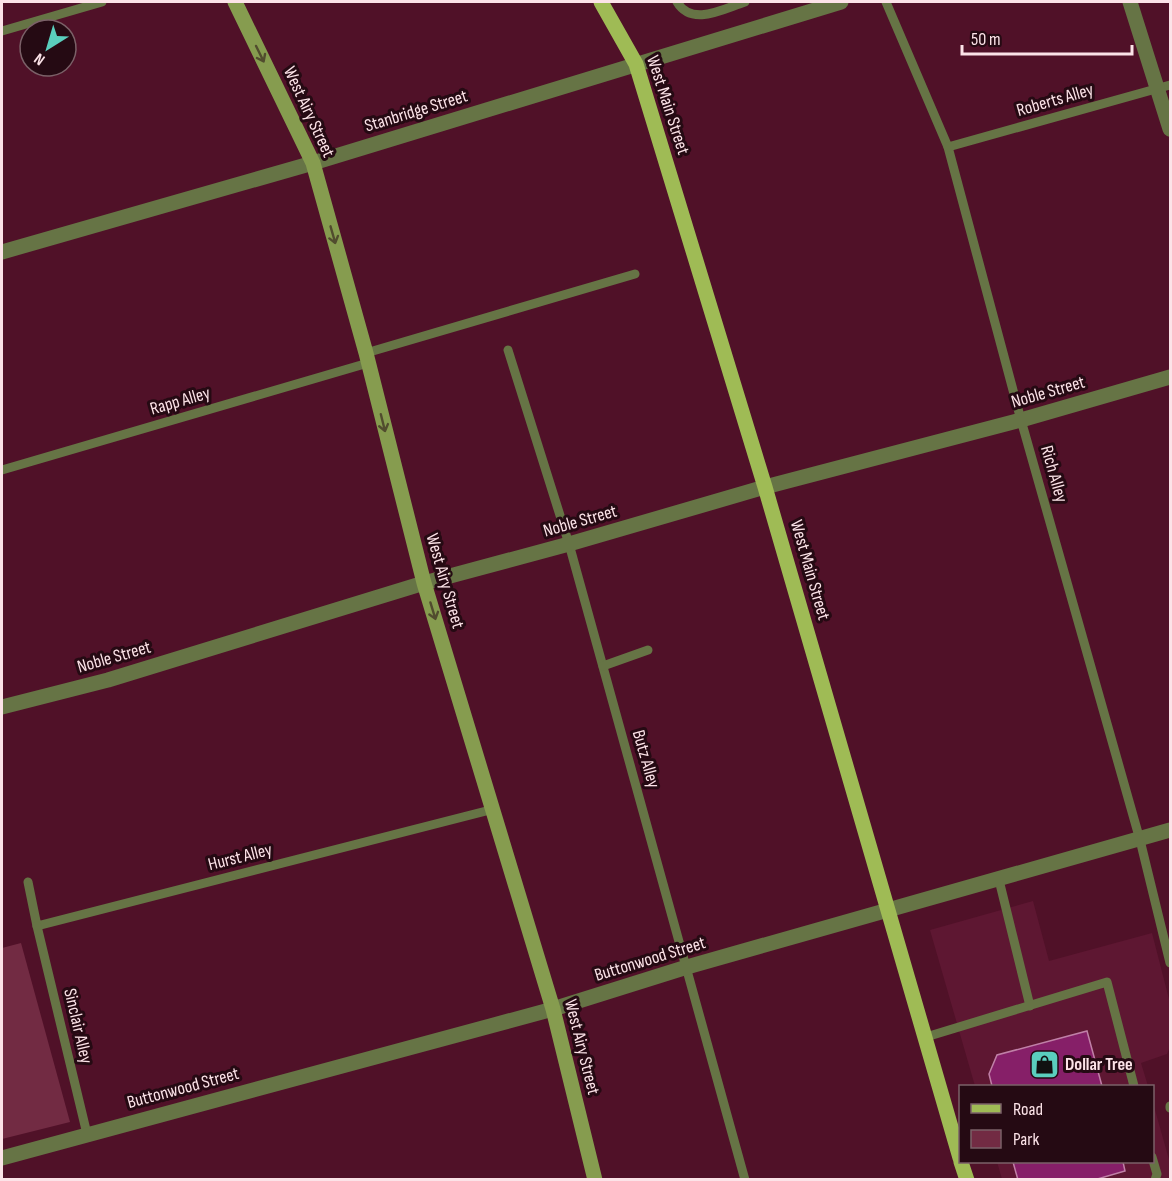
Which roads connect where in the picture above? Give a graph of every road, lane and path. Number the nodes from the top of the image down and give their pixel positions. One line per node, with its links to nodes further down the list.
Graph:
1 (102, 2): 9 (lane)
2 (235, 2): 14 (main road, West Airy Street, one-way to 14)
3 (601, 2): 10 (main road, West Main Street)
4 (677, 2): 5 (lane)
5 (745, 2)
6 (841, 2): 10 (street, Stanbridge Street)
7 (886, 2): 13 (lane, Rich Alley)
8 (1130, 2): 11 (street)
9 (2, 31)
10 (636, 64): 14 (street, Stanbridge Street); 22 (main road, West Main Street)
11 (1164, 87): 12 (street); 13 (lane, Roberts Alley)
12 (1170, 129)
13 (948, 147): 20 (lane, Rich Alley)
14 (313, 163): 15 (street, Stanbridge Street); 18 (main road, West Airy Street, one-way to 18)
15 (2, 252)
16 (635, 274): 18 (lane, Rapp Alley)
17 (508, 350): 23 (lane, Butz Alley)
18 (367, 358): 21 (lane, Rapp Alley); 24 (main road, West Airy Street, one-way to 24)
19 (1170, 377): 20 (street, Noble Street)
20 (1021, 420): 22 (street, Noble Street); 30 (lane, Rich Alley)
21 (2, 470)
22 (765, 487): 23 (street, Noble Street); 33 (main road, West Main Street)
23 (569, 544): 24 (street, Noble Street); 26 (lane, Butz Alley)
24 (424, 583): 27 (street, Noble Street); 28 (main road, West Airy Street, one-way to 28)
25 (648, 650): 26 (lane)
26 (603, 666): 36 (lane, Butz Alley)
27 (2, 707)
28 (494, 809): 34 (lane, Hurst Alley); 38 (main road, West Airy Street)
29 (1170, 830): 30 (street, Buttonwood Street)
30 (1140, 840): 31 (street, Buttonwood Street); 35 (lane, Rich Alley)
31 (999, 880): 33 (street, Buttonwood Street); 37 (lane)
32 (28, 882): 34 (lane)
33 (890, 912): 36 (street, Buttonwood Street); 39 (main road, West Main Street)
34 (37, 926): 41 (lane, Sinclair Alley)
35 (1170, 963)
36 (687, 967): 38 (street, Buttonwood Street); 47 (lane, Butz Alley)
37 (1030, 1006): 39 (lane); 40 (lane)
38 (553, 1009): 41 (street, Buttonwood Street); 46 (main road, West Airy Street)
39 (926, 1037): 42 (main road, West Main Street)
40 (1134, 1085)
41 (87, 1134): 43 (street, Buttonwood Street)
42 (959, 1153)
43 (2, 1158)
44 (962, 1163): 48 (main road, West Main Street)
45 (1154, 1163): 49 (lane)
46 (592, 1179)
47 (746, 1179)
48 (967, 1179)
49 (1155, 1179)

